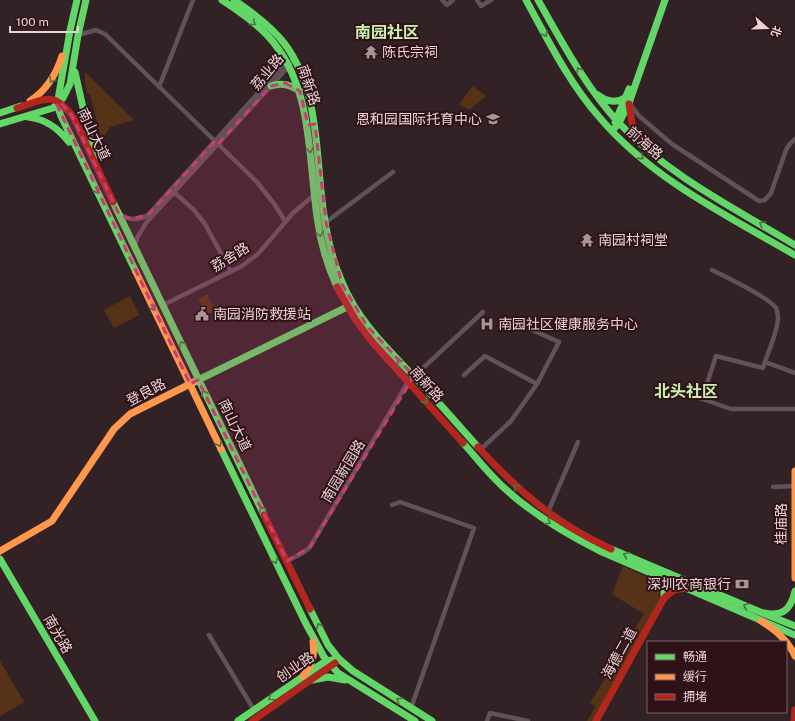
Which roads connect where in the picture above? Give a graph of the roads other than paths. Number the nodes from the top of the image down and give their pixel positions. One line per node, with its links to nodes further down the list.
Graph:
1 (77, 0): 14 (main road)
2 (86, 0): 15 (main road)
3 (193, 0): 19 (street)
4 (222, 0): 17 (main road, 南新路, one-way to 17)
5 (234, 0): 17 (main road, 南新路)
6 (442, 0): 7 (street)
7 (453, 0)
8 (477, 0): 9 (street)
9 (491, 0)
10 (526, 0): 30 (main road, 前海路, one-way to 30)
11 (538, 0): 21 (main road, 前海路, one-way to 11)
12 (660, 0): 22 (main road)
13 (665, 0): 22 (main road)
14 (70, 31): 23 (main road); 24 (main road, one-way to 24)
15 (78, 35): 16 (main road); 19 (street)
16 (74, 56): 23 (main road); 35 (main road)
17 (290, 62): 18 (street, 荔业路); 20 (main road, 南新路); 29 (main road, 南新路); 32 (street, 荔业路)
18 (271, 86): 20 (main road); 32 (street, 荔业路)
19 (159, 87): 32 (street)
20 (300, 91): 29 (main road, 南新路)
21 (592, 91): 22 (main road); 27 (main road, 前海路)
22 (628, 100): 27 (main road); 31 (street); 33 (main road)
23 (58, 102): 24 (main road); 26 (main road); 34 (main road, 南山大道); 35 (main road, 南山大道)
24 (17, 108): 25 (main road)
25 (0, 113)
26 (22, 117): 28 (main road); 34 (main road)
27 (618, 121): 30 (main road); 33 (main road, 前海路)
28 (0, 124)
29 (311, 124): 38 (main road, 南新路, one-way to 38); 41 (main road, 南新路)
30 (612, 131): 44 (main road, 前海路, one-way to 44)
31 (795, 139)
32 (216, 143): 37 (street, 荔业路); 39 (street, 荔业路); 40 (street)
33 (642, 145): 42 (main road, 前海路, one-way to 33)
34 (80, 156): 57 (main road, 南山大道, one-way to 57)
35 (96, 167): 39 (main road, 南山大道)
36 (393, 172): 41 (street)
37 (174, 192): 43 (street, 荔业路); 46 (street)
38 (314, 195): 40 (street, 荔舍路); 48 (main road, 南新路, one-way to 48)
39 (119, 214): 43 (main road, 南山大道)
40 (285, 222): 46 (street, 荔舍路)
41 (326, 222): 54 (main road, 南新路, one-way to 41)
42 (795, 245)
43 (135, 248): 47 (main road, 南山大道)
44 (795, 255)
45 (712, 270): 51 (street)
46 (231, 272): 47 (street, 荔舍路)
47 (163, 305): 55 (main road, 南山大道, one-way to 47)
48 (347, 307): 55 (main road, 登良路); 56 (main road, 南新路)
49 (483, 312): 54 (street, 南园新园路)
50 (521, 325): 58 (street)
51 (765, 362): 52 (street); 60 (street)
52 (795, 373)
53 (464, 375): 58 (street)
54 (414, 376): 56 (street, 南园新园路); 63 (main road, 南新路)
55 (198, 380): 57 (main road, 登良路); 71 (main road, 南山大道, one-way to 55)
56 (408, 382): 71 (street, 南园新园路); 72 (main road, 南新路, one-way to 72)
57 (190, 384): 69 (main road, 登良路); 82 (main road, 南山大道, one-way to 82)
58 (537, 384): 63 (street)
59 (691, 395): 60 (street)
60 (702, 399): 61 (street)
61 (795, 409)
62 (578, 442): 68 (street)
63 (480, 450): 68 (main road, 南新路, one-way to 63)
64 (795, 471): 65 (main road, 桂庙路)
65 (794, 486): 66 (street); 73 (main road, 桂庙路)
66 (773, 487)
67 (392, 505): 91 (street)
68 (548, 512): 77 (main road, 南新路, one-way to 68)
69 (0, 550)
70 (0, 559): 94 (main road, 南光路)
71 (287, 561): 86 (main road, 南山大道, one-way to 71)
72 (659, 577): 74 (main road, 南新路); 76 (main road)
73 (795, 578)
74 (686, 588): 76 (main road); 78 (main road, 南新路)
75 (795, 591): 77 (main road)
76 (664, 598): 101 (main road, 海德二道)
77 (764, 613): 79 (main road, 南新路)
78 (761, 621): 80 (main road, 南新路); 83 (main road)
79 (795, 626)
80 (795, 634)
81 (209, 635): 92 (street)
82 (312, 636): 87 (main road, 南山大道); 88 (main road)
83 (785, 641)
84 (787, 643): 85 (main road)
85 (795, 656)
86 (339, 659): 87 (main road, 创业路); 91 (main road, 南山大道, one-way to 86)
87 (328, 664): 88 (main road, 创业路); 89 (main road, 创业路); 90 (main road, 南山大道)
88 (303, 676): 92 (main road, 创业路, one-way to 92)
89 (312, 680): 90 (main road); 96 (main road, 创业路)
90 (360, 686): 97 (main road, 南山大道)
91 (412, 708): 98 (main road, 南山大道)
92 (254, 710): 95 (main road, 创业路)
93 (795, 710): 102 (main road)
94 (95, 721)
95 (238, 721)
96 (252, 721)
97 (415, 721)
98 (432, 721)
99 (488, 721): 100 (street)
100 (528, 721)
101 (596, 721)
102 (794, 721)

